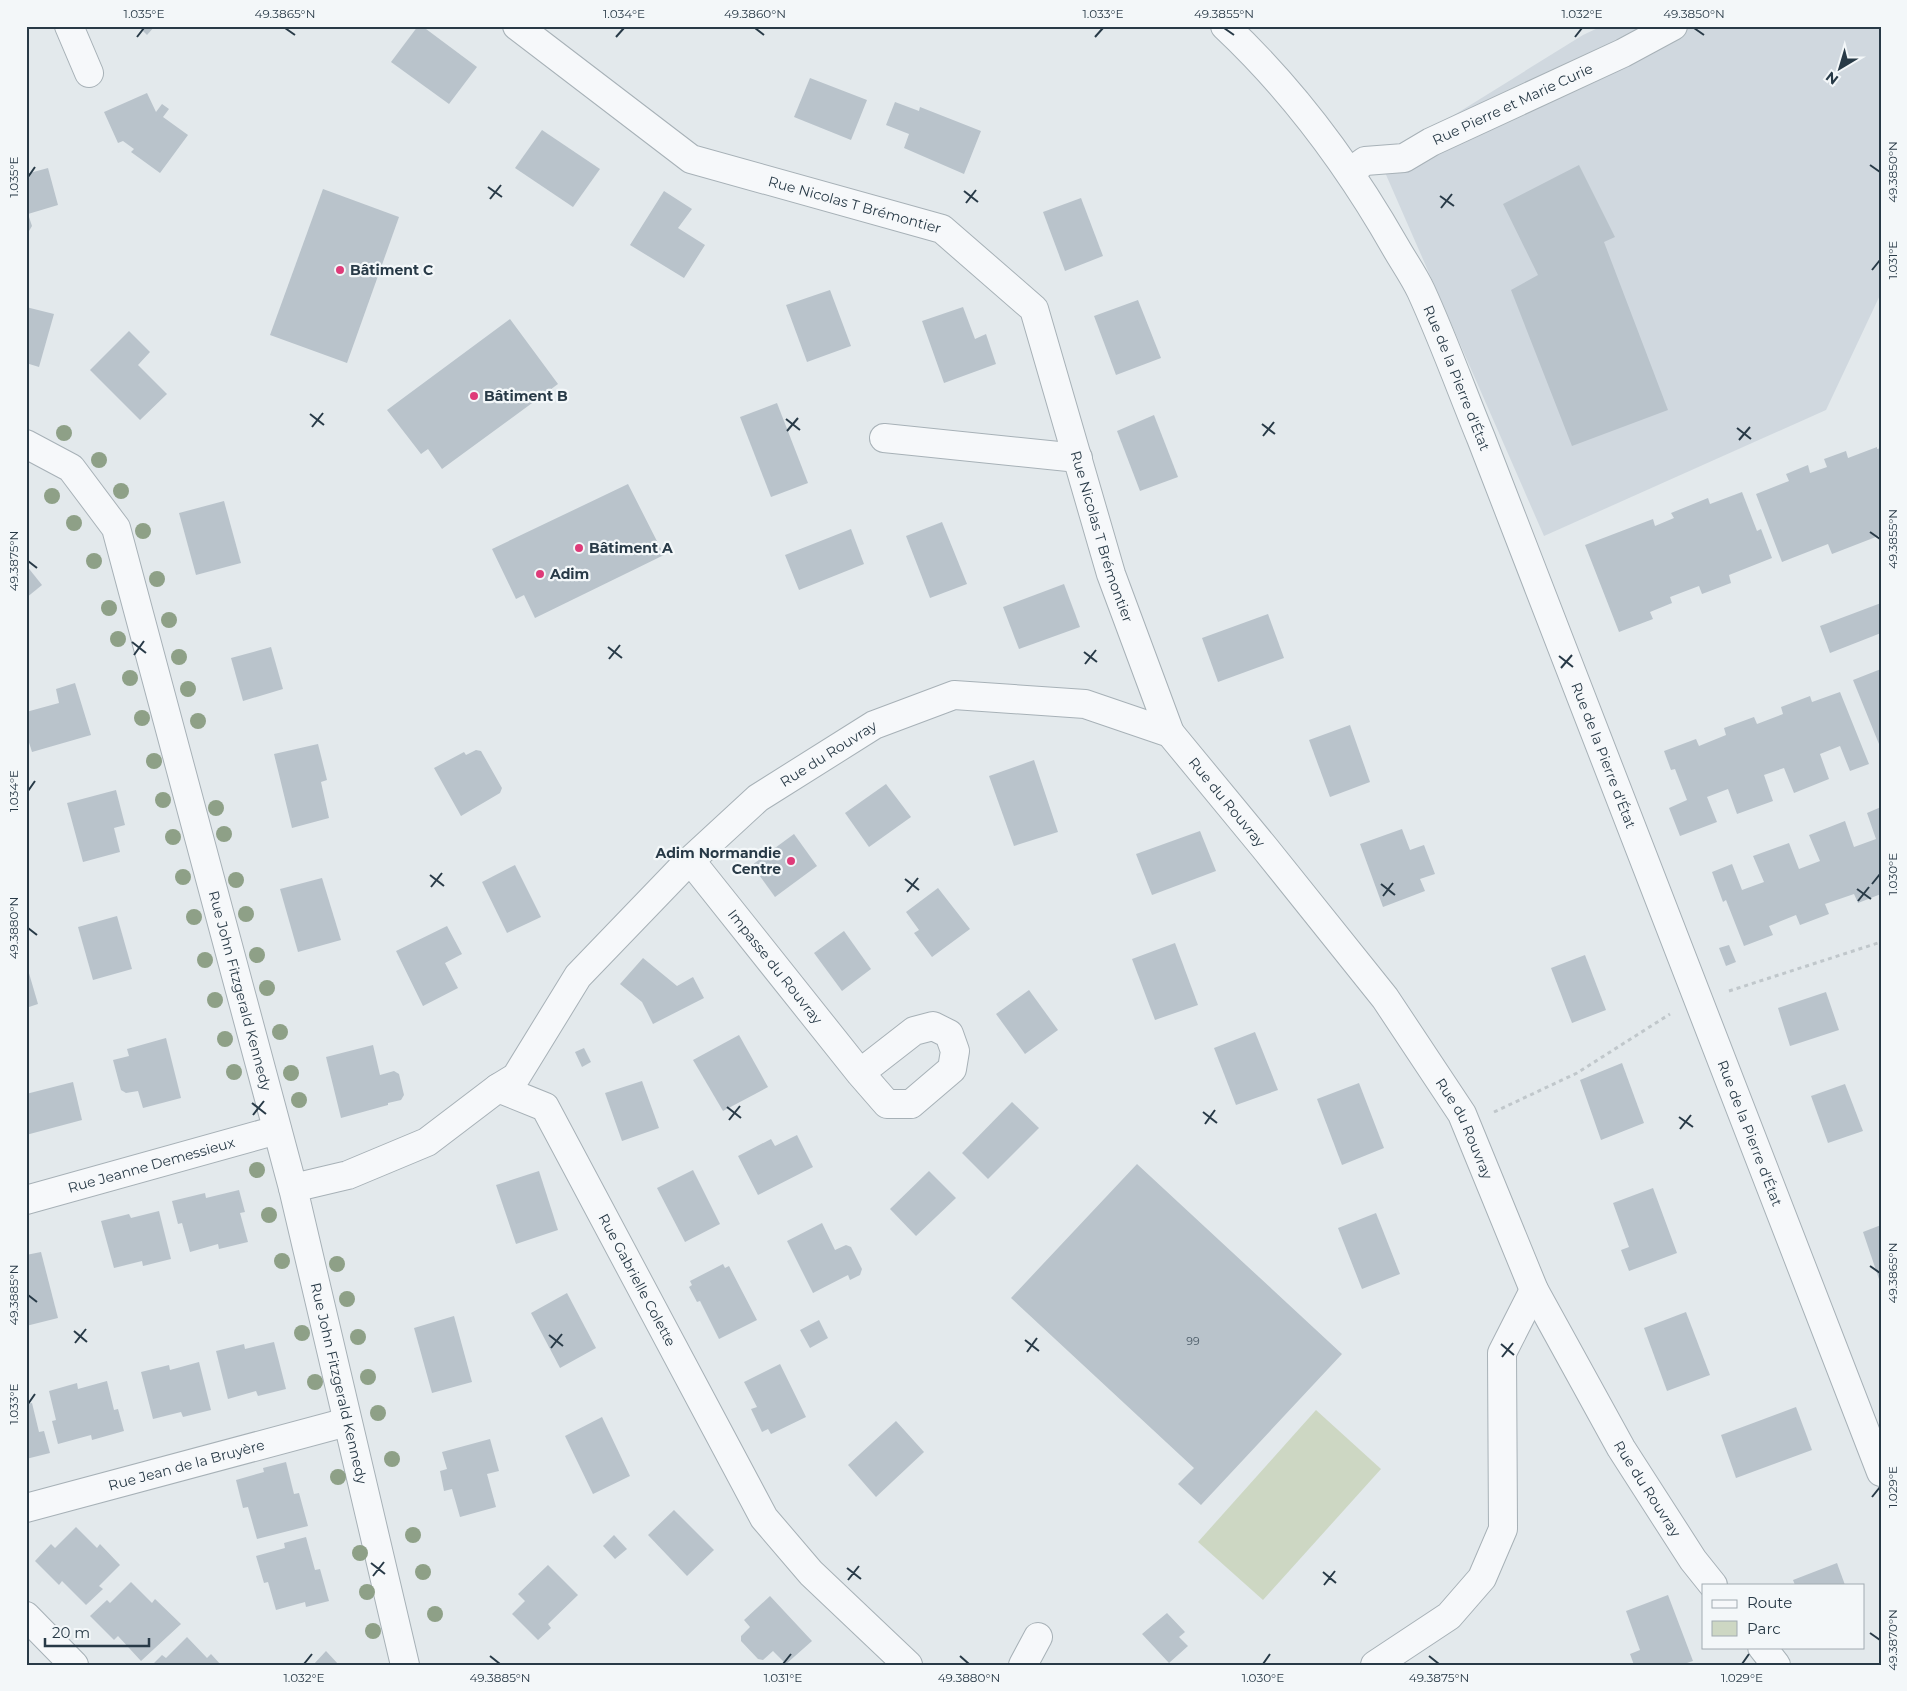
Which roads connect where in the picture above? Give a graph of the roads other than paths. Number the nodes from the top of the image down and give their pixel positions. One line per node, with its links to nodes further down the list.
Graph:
1 (69, 26): 5 (street)
2 (517, 26): 9 (street, Rue Nicolas T Brémontier)
3 (1225, 26): 6 (street, Rue de la Pierre d'État)
4 (1673, 26): 6 (street, Rue Pierre et Marie Curie)
5 (89, 72)
6 (1350, 172): 19 (street, Rue de la Pierre d'État)
7 (884, 438): 9 (street)
8 (26, 444): 14 (street, Rue John Fitzgerald Kennedy)
9 (1078, 458): 10 (street, Rue Nicolas T Brémontier)
10 (1170, 733): 11 (street, Rue du Rouvray); 17 (street, Rue du Rouvray)
11 (691, 861): 12 (street, Impasse du Rouvray); 13 (street, Rue du Rouvray)
12 (860, 1073)
13 (498, 1088): 15 (street); 27 (street, Rue Gabrielle Colette)
14 (277, 1130): 15 (street, Rue John Fitzgerald Kennedy); 16 (street, Rue Jeanne Demessieux)
15 (294, 1188): 18 (street, Rue John Fitzgerald Kennedy)
16 (26, 1200)
17 (1534, 1290): 21 (street, Rue du Rouvray); 29 (street)
18 (347, 1422): 20 (street, Rue Jean de la Bruyère); 26 (street, Rue John Fitzgerald Kennedy)
19 (1881, 1472)
20 (26, 1508)
21 (1712, 1584)
22 (26, 1616): 25 (street)
23 (1038, 1636): 28 (street)
24 (1763, 1648): 30 (street)
25 (74, 1665)
26 (405, 1665)
27 (908, 1665)
28 (1023, 1665)
29 (1375, 1665)
30 (1776, 1665)

